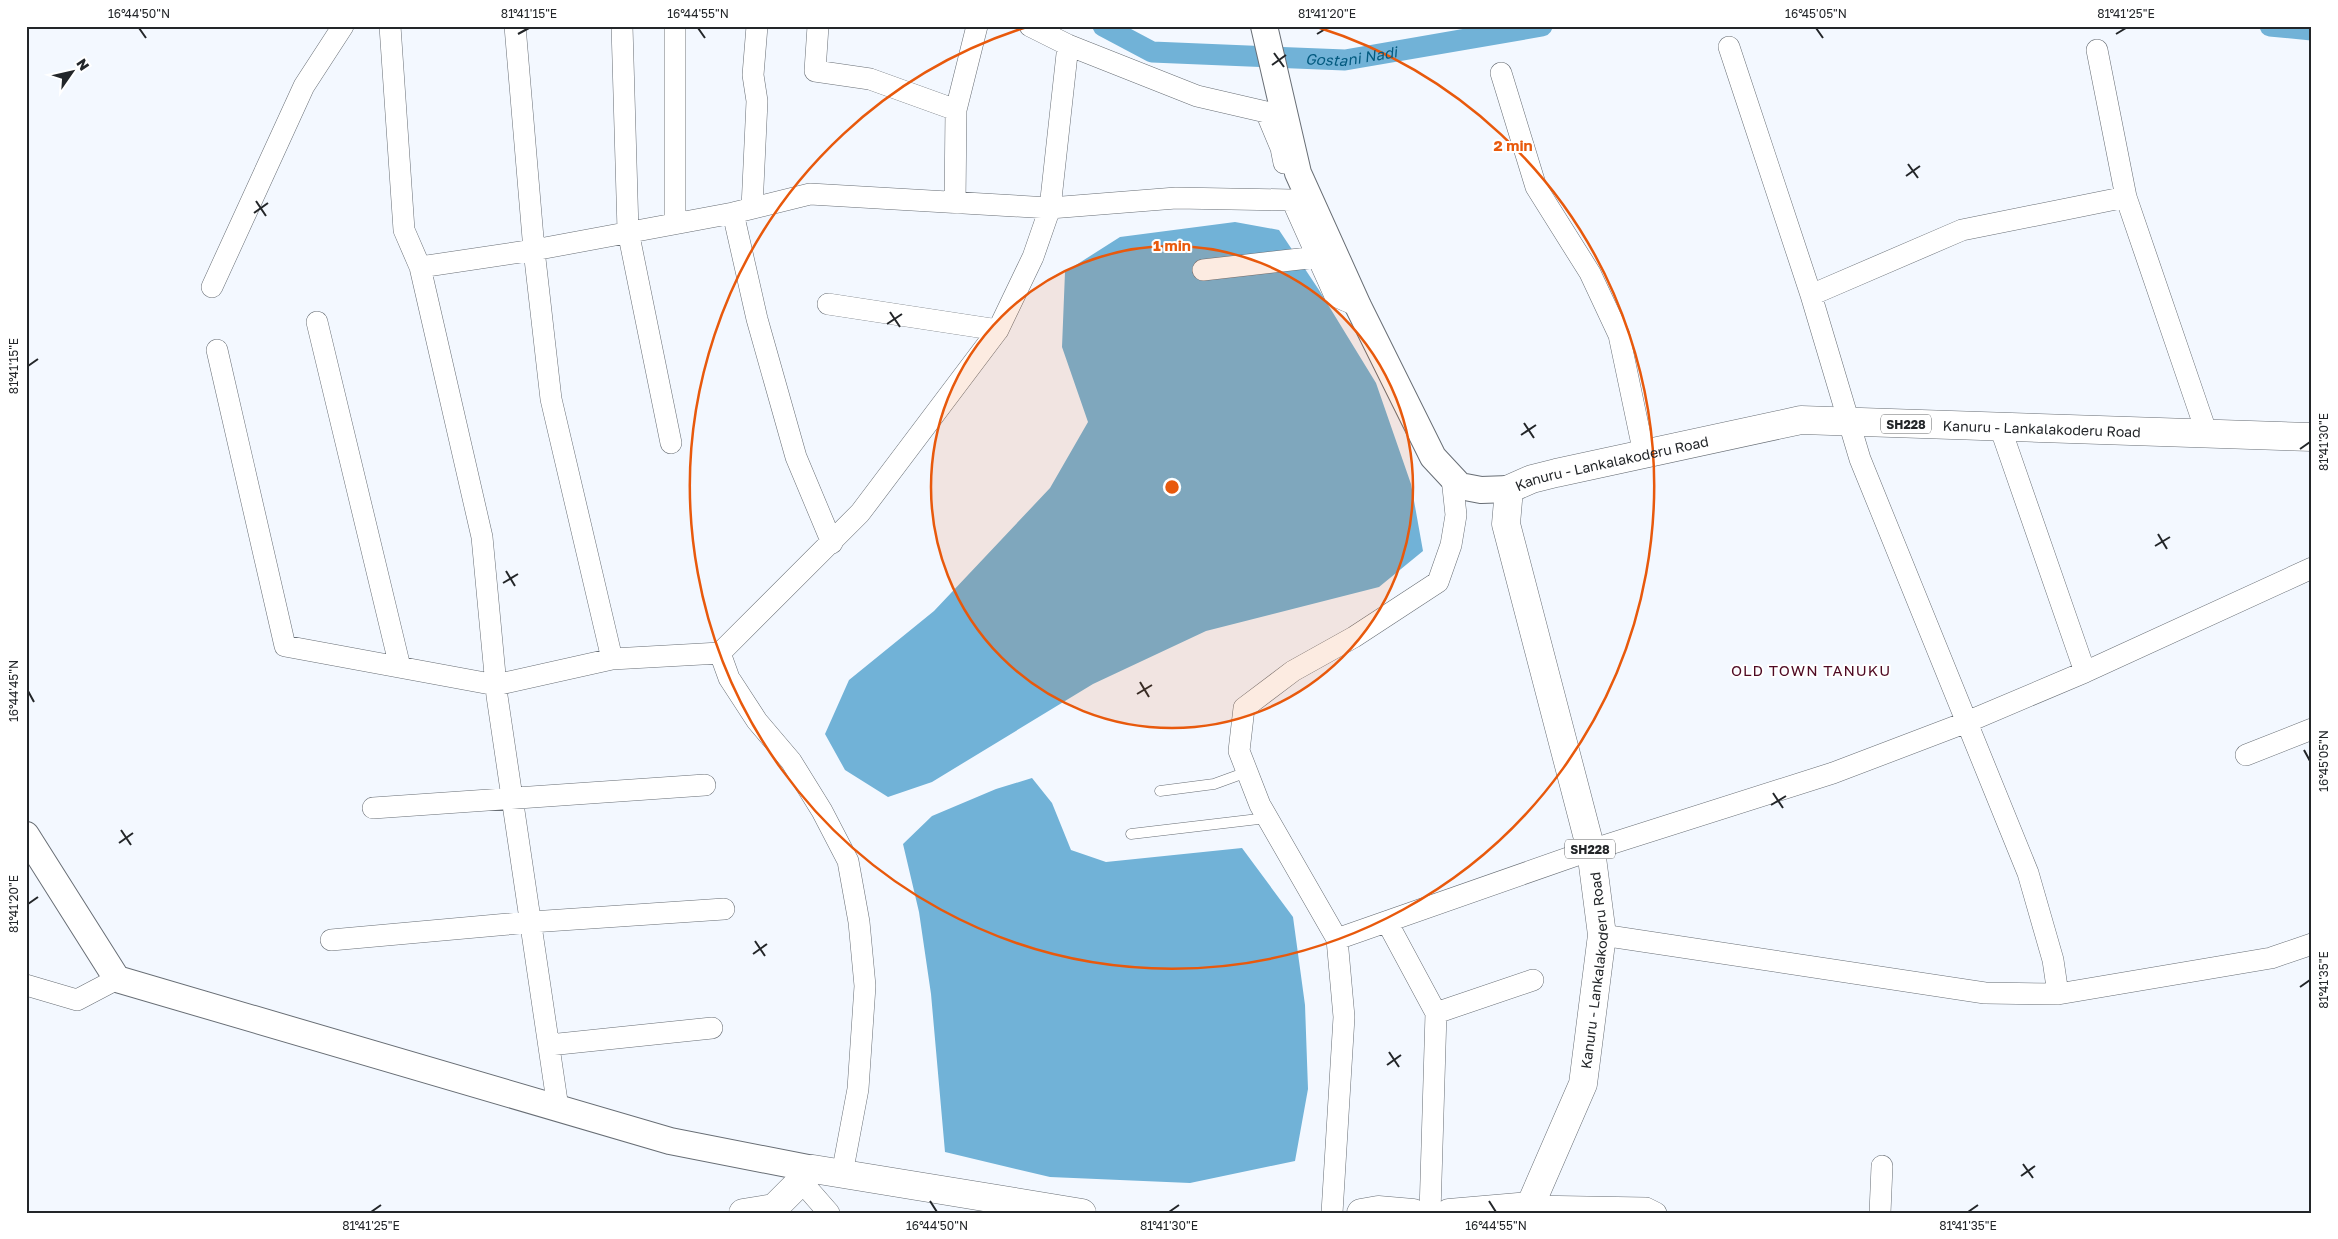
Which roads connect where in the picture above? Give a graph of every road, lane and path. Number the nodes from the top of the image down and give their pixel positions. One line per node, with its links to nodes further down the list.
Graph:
1 (343, 26): 27 (street)
2 (390, 26): 25 (street)
3 (515, 26): 23 (street)
4 (622, 26): 22 (street)
5 (675, 26): 21 (street)
6 (756, 26): 20 (street)
7 (818, 26): 15 (street)
8 (977, 26): 15 (street)
9 (1030, 26): 11 (street)
10 (1264, 26): 30 (street)
11 (1068, 45): 17 (street); 19 (street)
12 (1729, 47): 28 (street)
13 (2097, 50): 16 (street)
14 (1501, 73): 39 (street)
15 (956, 110): 18 (street)
16 (2126, 197): 28 (street); 36 (street)
17 (1292, 200): 19 (street); 24 (street)
18 (955, 203): 19 (street); 20 (street)
19 (1050, 208): 32 (street)
20 (742, 211): 21 (street); 42 (street)
21 (675, 223): 22 (street)
22 (628, 232): 23 (street); 38 (street)
23 (534, 250): 25 (street); 45 (street)
24 (1317, 257): 26 (street); 30 (street)
25 (420, 267): 48 (street)
26 (1203, 270)
27 (212, 286)
28 (1812, 295): 34 (street)
29 (828, 304): 32 (street)
30 (1358, 306): 40 (street)
31 (317, 322): 46 (street)
32 (998, 330): 42 (street)
33 (217, 350): 46 (street)
34 (1850, 422): 35 (main road, Kanuru - Lankalakoderu Road / SH228); 39 (main road, Kanuru - Lankalakoderu Road / SH228); 49 (street)
35 (2000, 427): 36 (main road, Kanuru - Lankalakoderu Road / SH228); 47 (street)
36 (2207, 434): 37 (main road, Kanuru - Lankalakoderu Road / SH228)
37 (2312, 437)
38 (671, 443)
39 (1644, 454): 41 (main road, Kanuru - Lankalakoderu Road / SH228)
40 (1452, 478): 41 (street); 52 (street)
41 (1509, 489): 60 (main road, Kanuru - Lankalakoderu Road / SH228)
42 (832, 543): 44 (street)
43 (2312, 568): 47 (street)
44 (720, 652): 45 (street); 77 (street)
45 (612, 659): 48 (street)
46 (400, 667): 48 (street)
47 (2084, 672): 49 (street)
48 (496, 685): 55 (street)
49 (1967, 722): 60 (street); 71 (street)
50 (2312, 729): 51 (street)
51 (2246, 755)
52 (1247, 772): 54 (lane); 57 (street)
53 (706, 785): 55 (street)
54 (1160, 791)
55 (512, 799): 56 (street); 62 (street)
56 (373, 808)
57 (1267, 818): 58 (lane); 66 (street)
58 (1132, 834)
59 (26, 835): 68 (street)
60 (1591, 850): 63 (street); 64 (main road, Kanuru - Lankalakoderu Road / SH228)
61 (724, 910): 62 (street)
62 (531, 922): 65 (street); 74 (street)
63 (1388, 922): 66 (street); 72 (street)
64 (1602, 935): 71 (street); 79 (main road, Kanuru - Lankalakoderu Road / SH228)
65 (331, 940)
66 (1338, 940): 83 (street)
67 (2312, 944): 71 (street)
68 (117, 980): 70 (street); 75 (street)
69 (1533, 980): 72 (street)
70 (26, 985)
71 (2058, 994)
72 (1436, 1013): 86 (street)
73 (712, 1028): 74 (street)
74 (549, 1044): 75 (street)
75 (558, 1108): 78 (street)
76 (1882, 1166): 89 (street)
77 (842, 1174): 78 (main road); 82 (main road)
78 (807, 1175): 80 (main road); 81 (street)
79 (1528, 1209): 87 (main road); 88 (street)
80 (743, 1213)
81 (829, 1213)
82 (1082, 1213)
83 (1332, 1213)
84 (1361, 1213): 85 (main road)
85 (1413, 1213)
86 (1430, 1213)
87 (1448, 1213)
88 (1656, 1213)
89 (1880, 1213)

